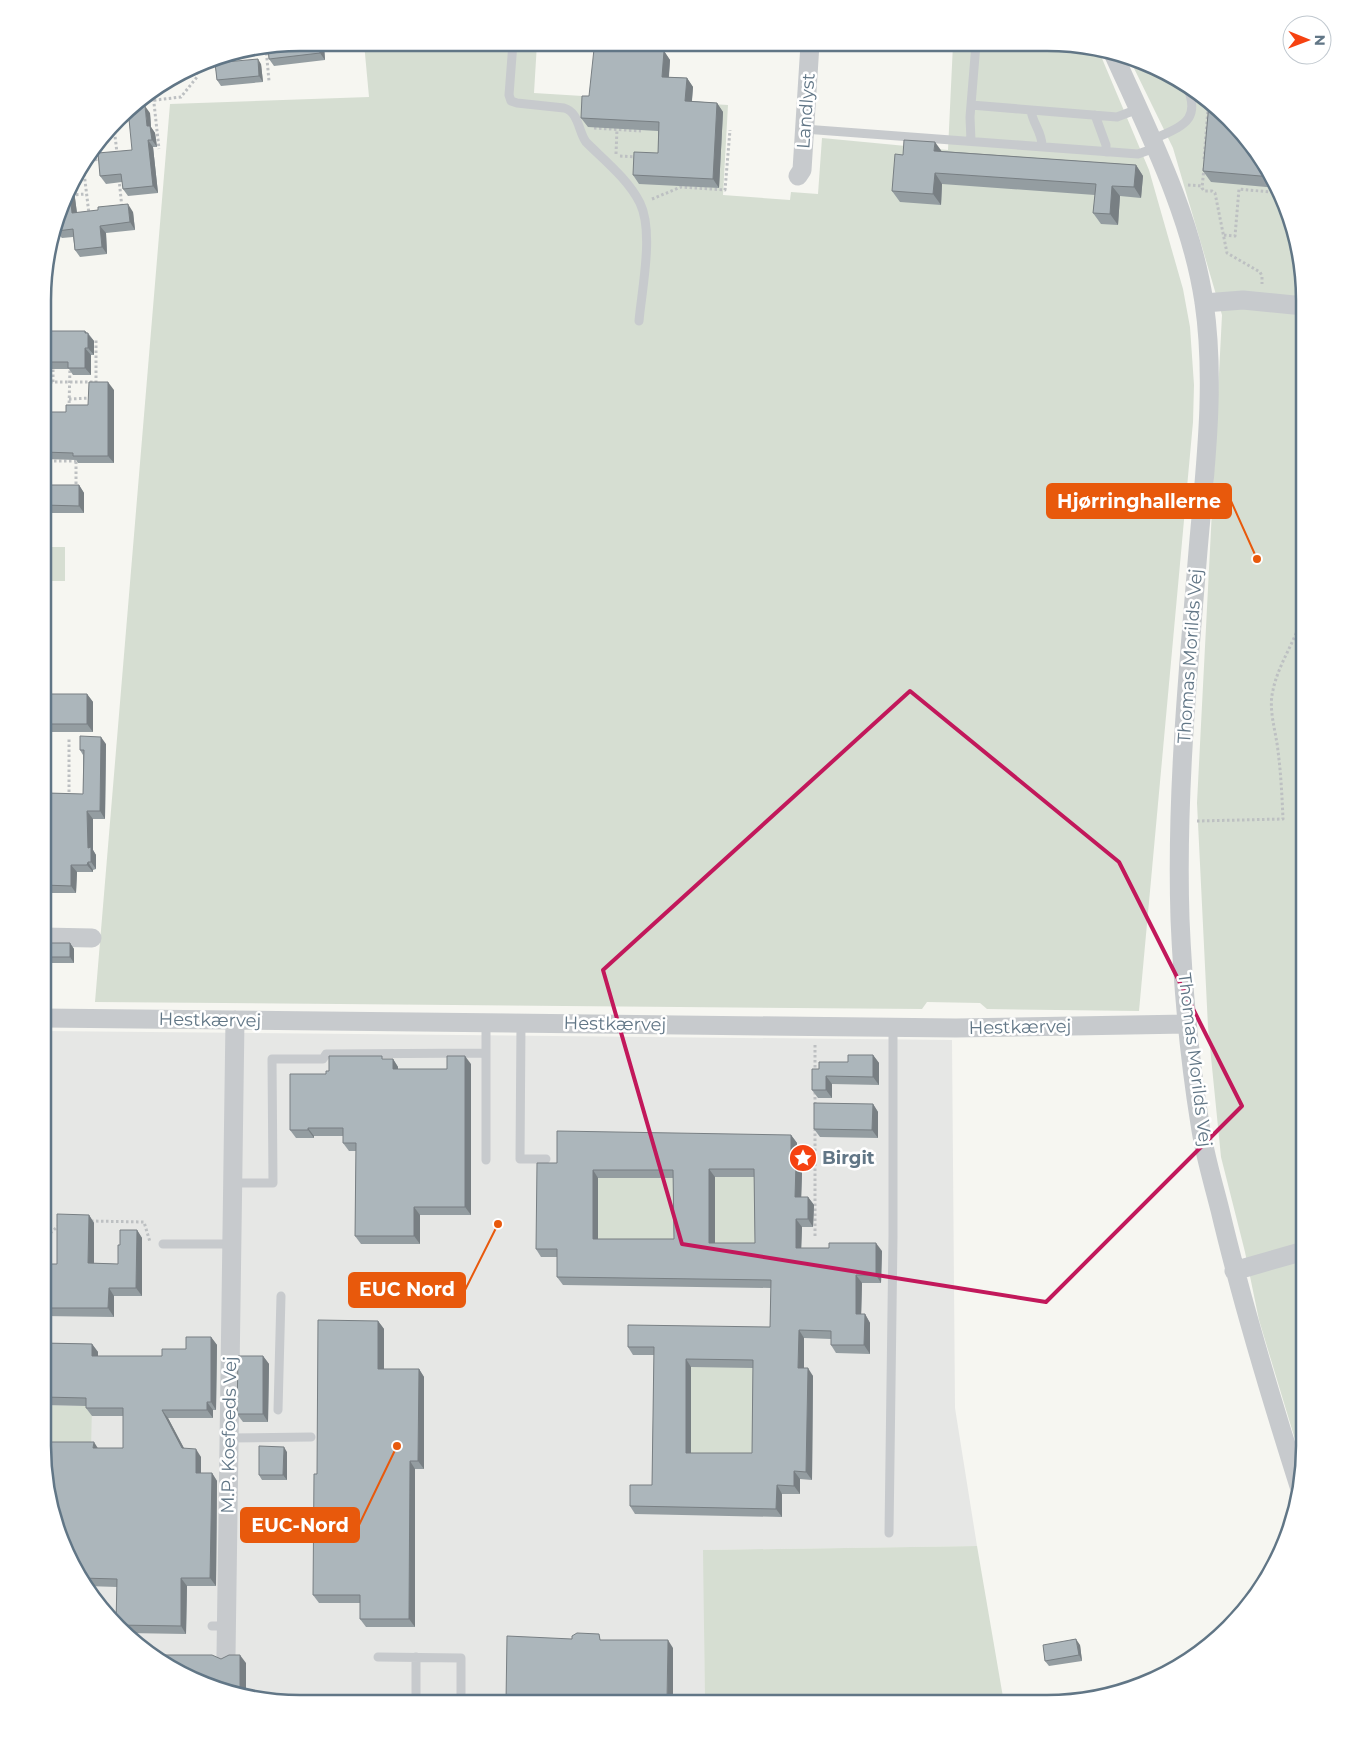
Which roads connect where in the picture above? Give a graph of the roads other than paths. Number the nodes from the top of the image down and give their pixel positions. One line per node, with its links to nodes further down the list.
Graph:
1 (512, 51): 18 (lane)
2 (810, 51): 10 (street, Landlyst)
3 (975, 51): 6 (lane)
4 (1116, 61): 7 (street, Thomas Morilds Vej)
5 (1191, 98): 12 (lane)
6 (971, 105): 8 (lane); 11 (lane)
7 (1138, 109): 9 (lane); 12 (street, Thomas Morilds Vej)
8 (1031, 110): 9 (lane); 13 (lane)
9 (1095, 115): 14 (lane)
10 (804, 129): 11 (lane); 15 (street, Landlyst)
11 (971, 141): 13 (lane)
12 (1153, 144): 14 (lane); 16 (street, Thomas Morilds Vej)
13 (1042, 147): 14 (lane)
14 (1106, 152)
15 (798, 176)
16 (1204, 303): 17 (street); 25 (street, Thomas Morilds Vej)
17 (1296, 305)
18 (639, 321)
19 (51, 937): 20 (street)
20 (92, 938)
21 (51, 1018): 22 (street, Hestkærvej)
22 (236, 1020): 23 (street, Hestkærvej); 30 (street, M.P. Koefoeds Vej)
23 (486, 1023): 24 (street, Hestkærvej); 27 (lane)
24 (520, 1023): 26 (street, Hestkærvej); 28 (lane)
25 (1187, 1024): 26 (street, Hestkærvej); 34 (street, Thomas Morilds Vej)
26 (893, 1028): 40 (lane)
27 (486, 1053): 29 (lane); 30 (lane)
28 (546, 1159)
29 (486, 1160)
30 (233, 1184): 32 (street, M.P. Koefoeds Vej)
31 (163, 1244): 32 (lane)
32 (232, 1244): 37 (street, M.P. Koefoeds Vej)
33 (1296, 1254): 34 (street)
34 (1234, 1271): 39 (street, Thomas Morilds Vej)
35 (280, 1296): 36 (lane)
36 (278, 1410)
37 (229, 1438): 38 (lane); 41 (street, M.P. Koefoeds Vej)
38 (311, 1438)
39 (1294, 1471)
40 (889, 1534)
41 (226, 1656)
42 (378, 1657): 43 (lane)
43 (416, 1657): 44 (lane); 45 (lane)
44 (416, 1695)
45 (461, 1695)

